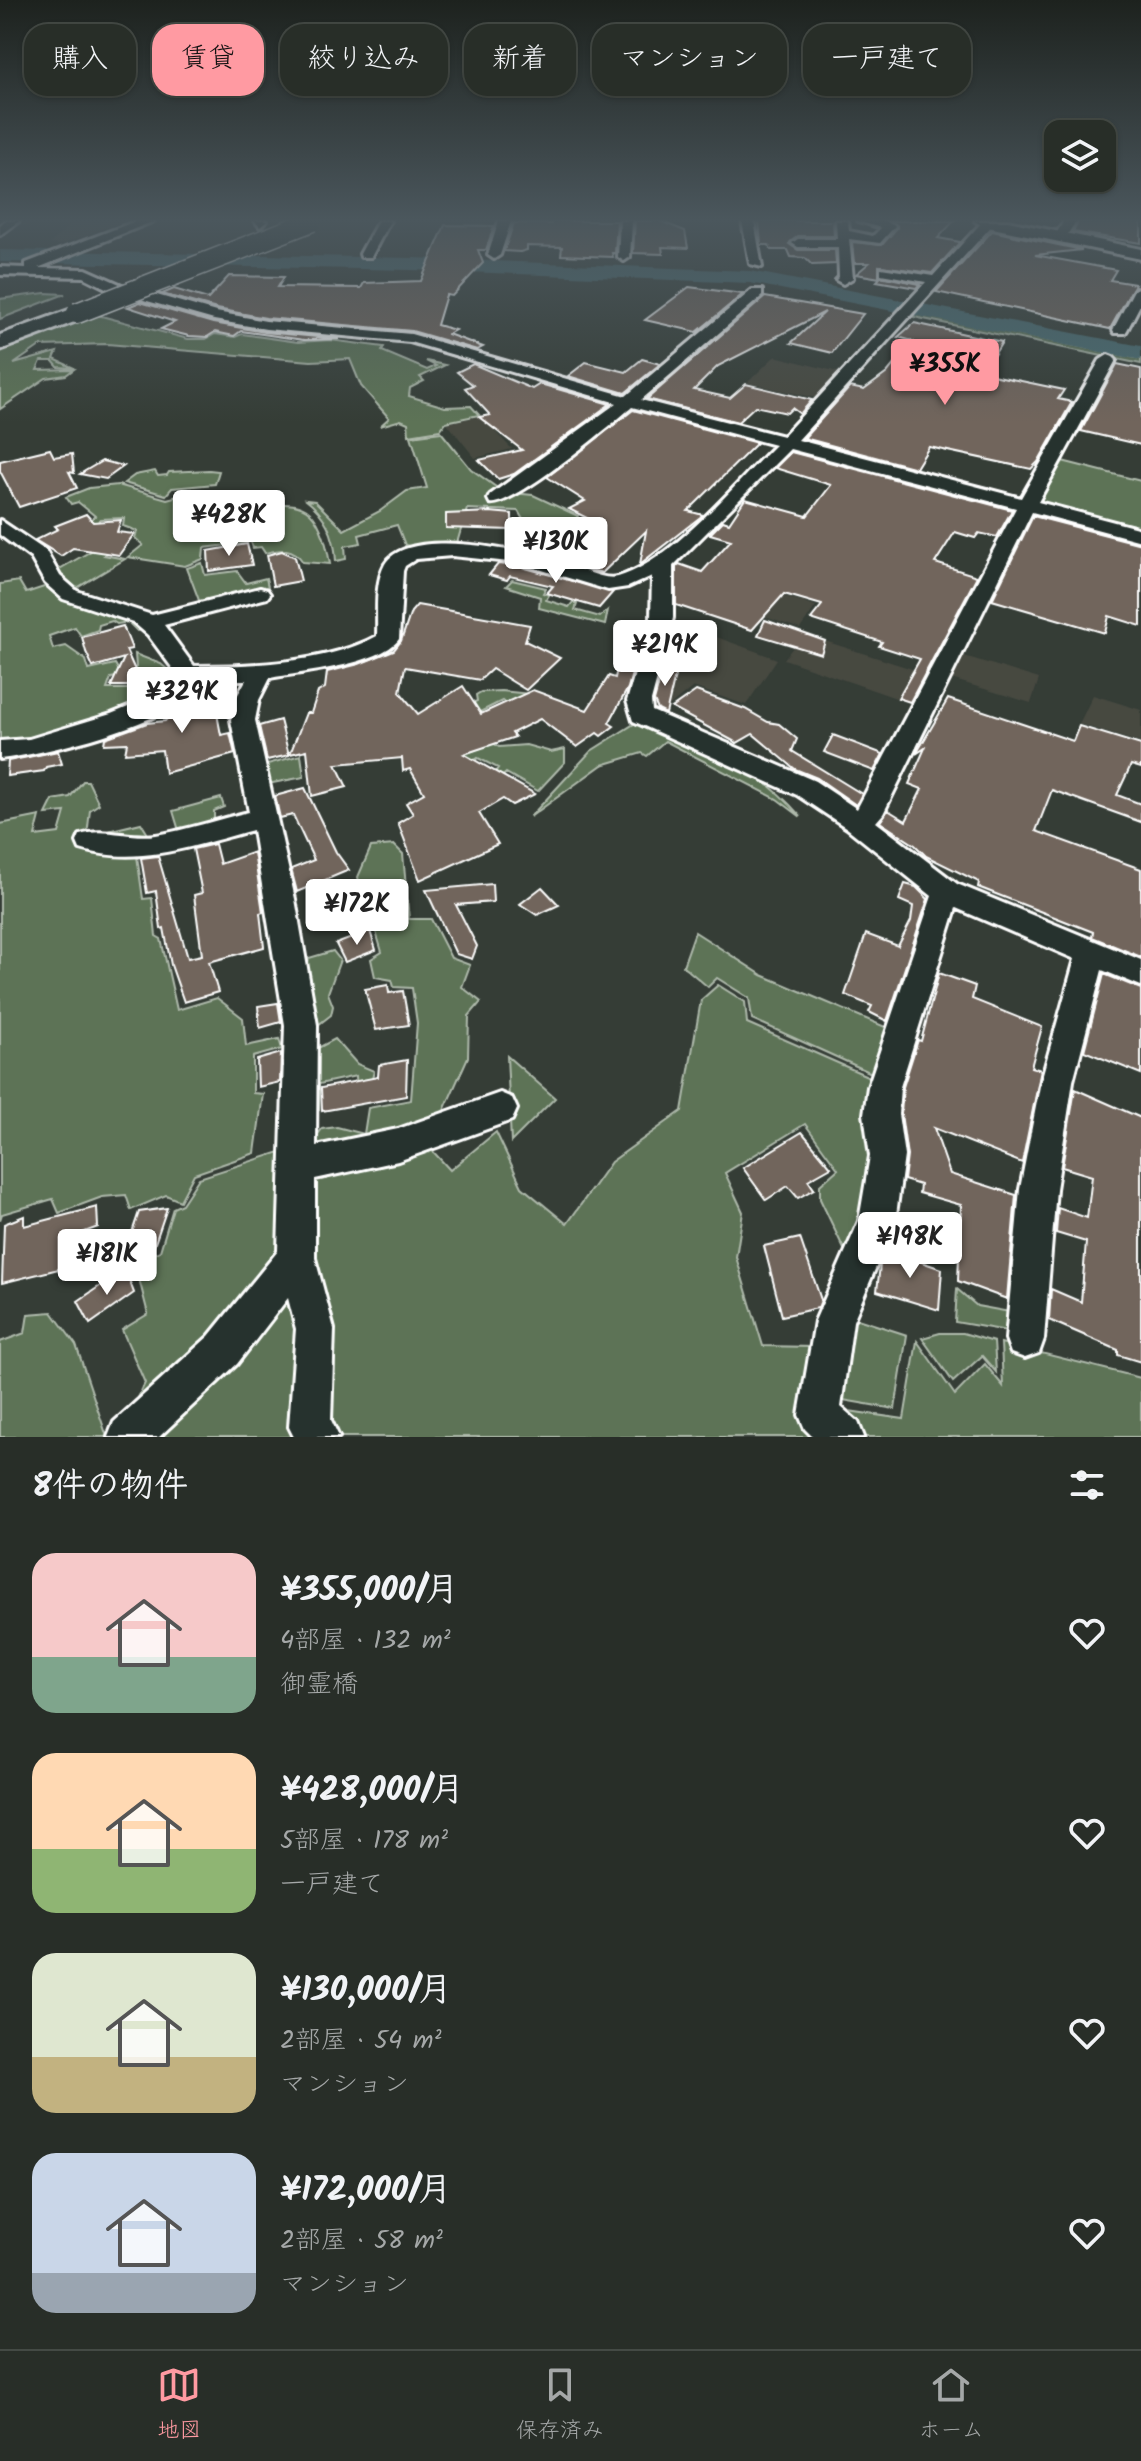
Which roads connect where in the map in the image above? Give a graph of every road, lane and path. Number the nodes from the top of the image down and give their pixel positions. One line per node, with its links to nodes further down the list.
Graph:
1 (117, 288): 12 (street)
2 (121, 288): 7 (highway)
3 (127, 288): 7 (highway, bridge)
4 (928, 288): 13 (street)
5 (1141, 290): 9 (street)
6 (757, 293): 12 (street)
7 (67, 310): 8 (highway); 10 (highway)
8 (0, 328)
9 (1120, 330)
10 (0, 343)
11 (1108, 360): 15 (street)
12 (628, 401): 13 (street); 14 (street)
13 (787, 442): 15 (street); 18 (street)
14 (497, 499)
15 (1026, 506): 17 (street); 25 (street)
16 (0, 526): 20 (street)
17 (1141, 535)
18 (663, 564): 22 (street); 25 (street)
19 (260, 594): 20 (street)
20 (148, 623): 21 (street)
21 (188, 673): 22 (street); 23 (street)
22 (261, 673): 24 (street)
23 (0, 750)
24 (262, 818): 26 (street); 31 (street)
25 (856, 821): 27 (street)
26 (90, 842)
27 (947, 892): 28 (street); 36 (street)
28 (1092, 952): 29 (street); 33 (street)
29 (1141, 973)
30 (500, 1109): 31 (street)
31 (299, 1166): 32 (street)
32 (296, 1258): 34 (street); 35 (street)
33 (1025, 1339)
34 (129, 1437)
35 (318, 1437)
36 (843, 1437)

